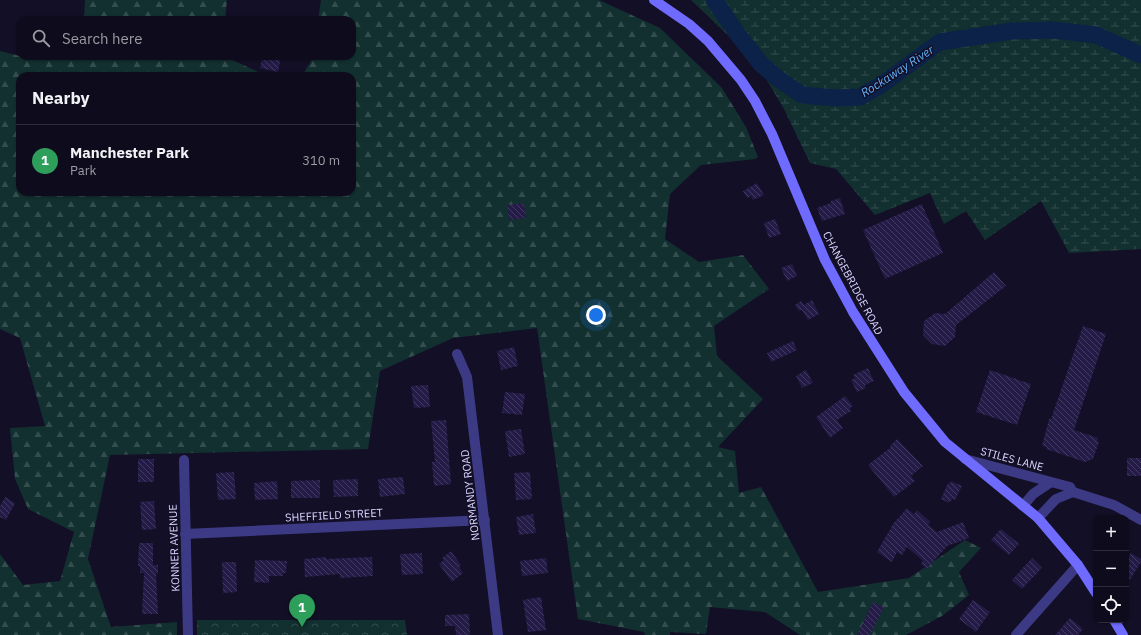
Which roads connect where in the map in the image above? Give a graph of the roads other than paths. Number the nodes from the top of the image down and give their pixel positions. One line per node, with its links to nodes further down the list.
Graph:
1 (654, 0): 3 (main road, CHANGEBRIDGE ROAD)
2 (457, 354): 9 (street, NORMANDY ROAD)
3 (966, 459): 5 (street, STILES LANE); 7 (main road, CHANGEBRIDGE ROAD)
4 (184, 460): 11 (street, KONNER AVENUE)
5 (1051, 482): 6 (street, STILES LANE); 7 (street, STILES LANE)
6 (1073, 492): 8 (street); 10 (street, STILES LANE)
7 (1023, 506): 8 (main road, CHANGEBRIDGE ROAD)
8 (1038, 518): 12 (main road, CHANGEBRIDGE ROAD)
9 (485, 520): 11 (street, SHEFFIELD STREET); 16 (street, NORMANDY ROAD)
10 (1141, 520)
11 (185, 534): 15 (street, KONNER AVENUE)
12 (1078, 565): 13 (main road, CHANGEBRIDGE ROAD); 17 (street)
13 (1093, 588)
14 (1116, 623): 18 (main road)
15 (188, 635)
16 (498, 635)
17 (1016, 635)
18 (1124, 635)

